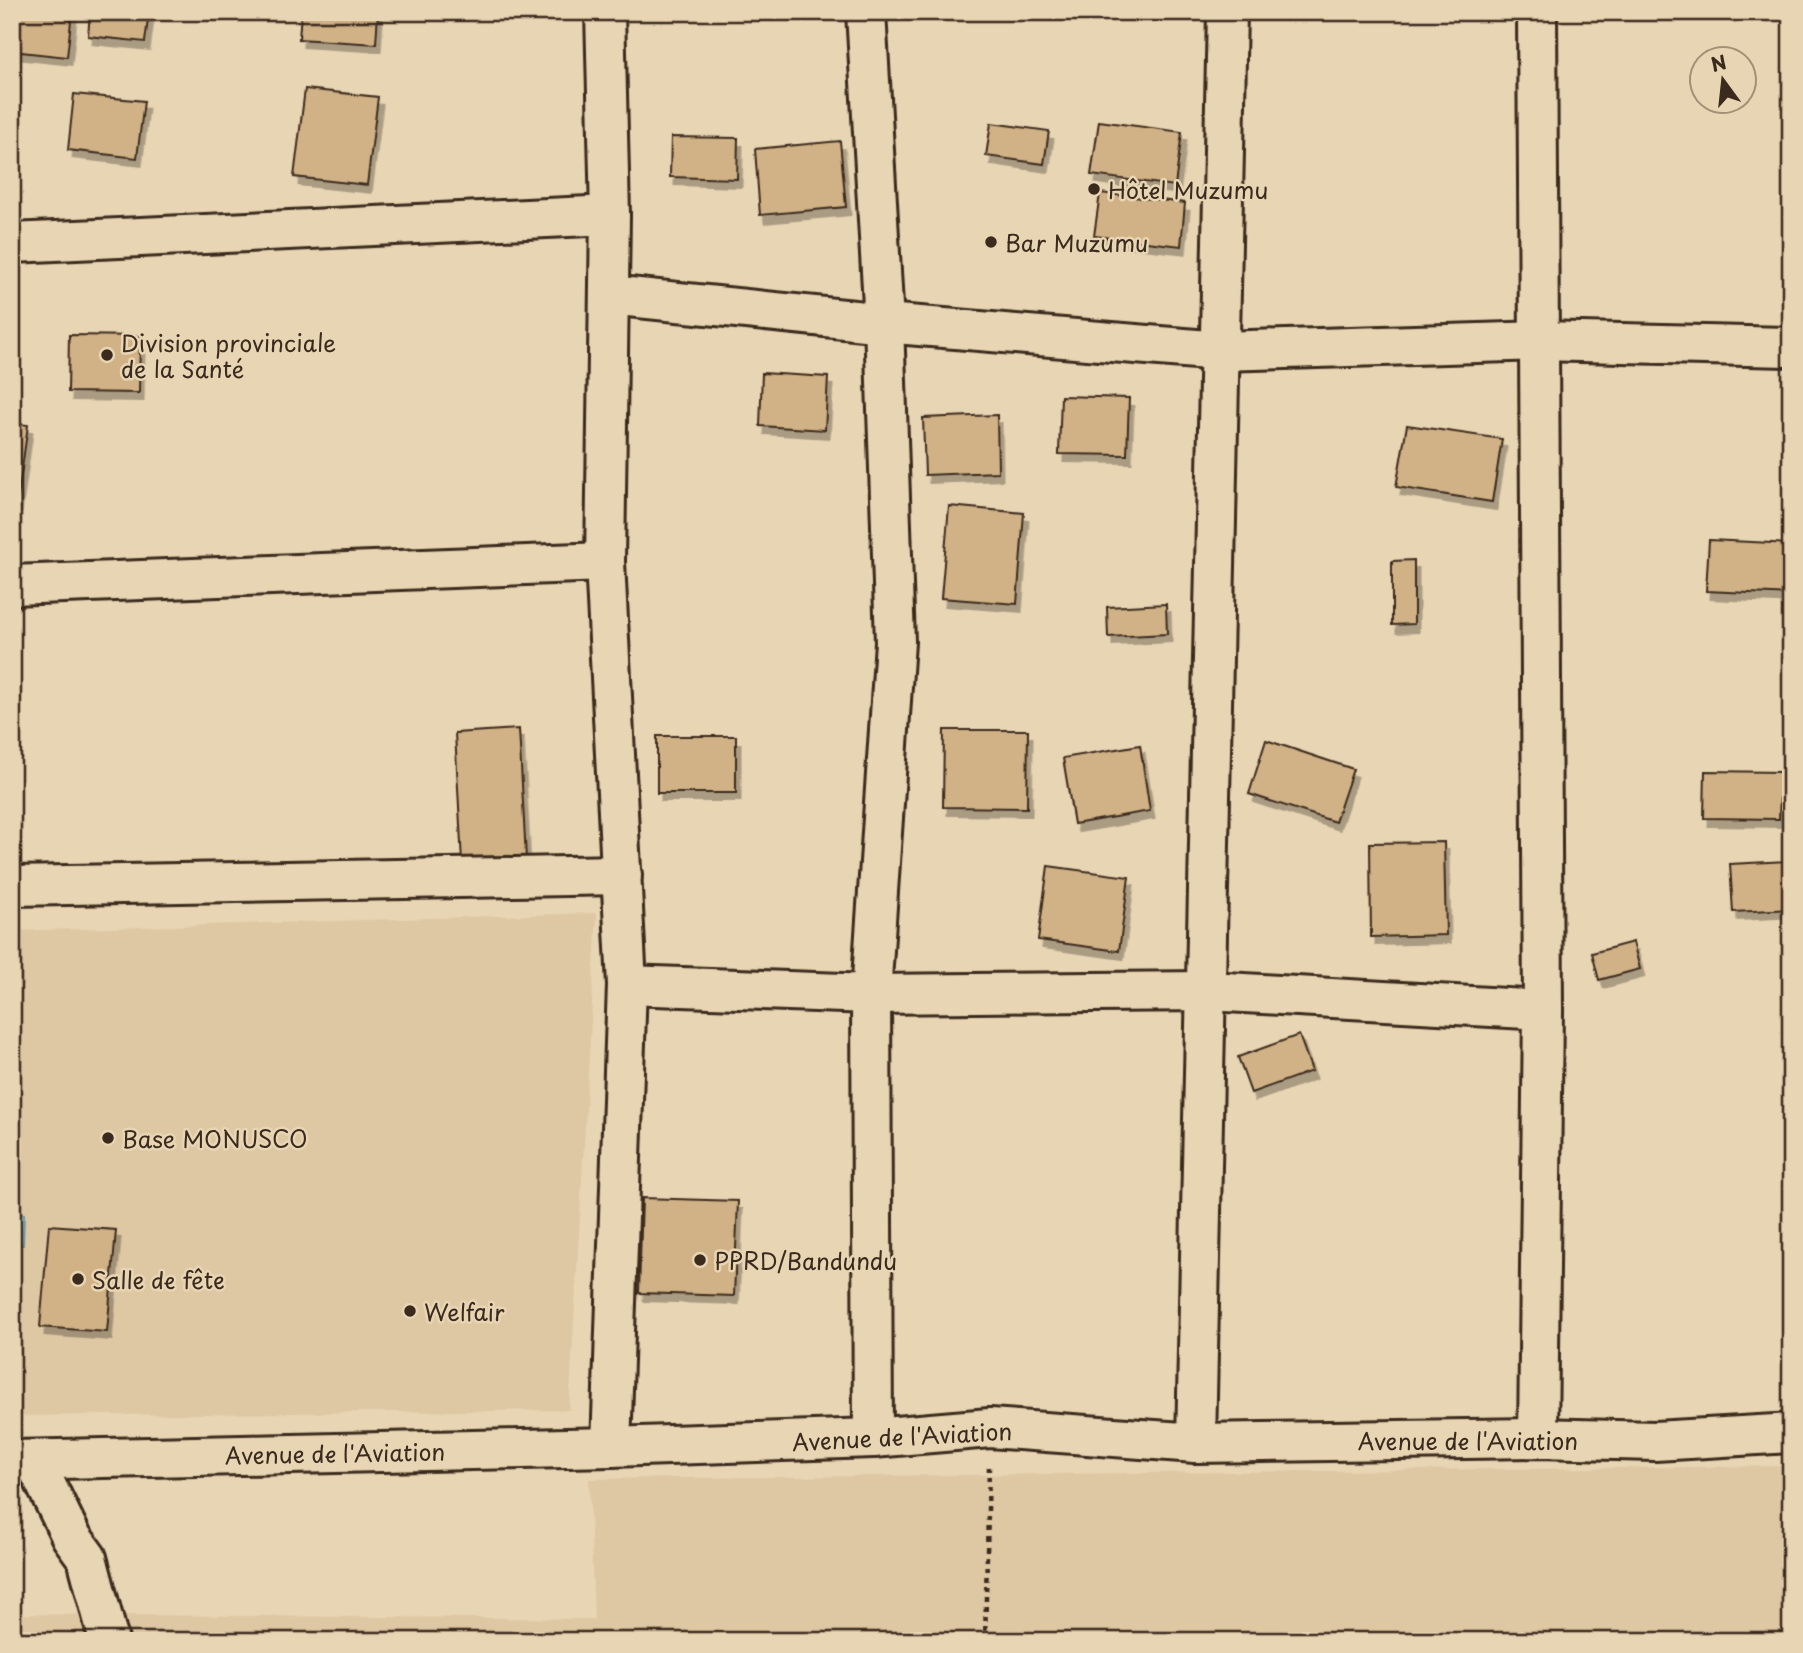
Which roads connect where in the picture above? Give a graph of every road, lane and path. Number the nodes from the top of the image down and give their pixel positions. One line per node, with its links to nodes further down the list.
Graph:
1 (605, 12): 5 (street)
2 (866, 12): 8 (street)
3 (1227, 12): 11 (street)
4 (1537, 12): 9 (street)
5 (610, 215): 6 (street); 7 (street)
6 (12, 243)
7 (609, 295): 8 (street); 12 (street)
8 (884, 323): 11 (street); 18 (street)
9 (1539, 341): 10 (street); 11 (street); 19 (street)
10 (1791, 347)
11 (1220, 351): 17 (street)
12 (605, 562): 13 (street); 14 (street)
13 (12, 585)
14 (622, 875): 15 (street); 16 (street)
15 (12, 886)
16 (627, 985): 18 (street); 25 (street)
17 (1208, 991): 18 (street); 19 (street); 24 (street)
18 (872, 994): 22 (street)
19 (1543, 1010): 23 (street)
20 (990, 1428): 22 (street, Avenue de l'Aviation); 24 (street, Avenue de l'Aviation); 28 (path)
21 (1791, 1433): 23 (street, Avenue de l'Aviation)
22 (873, 1438): 25 (street, Avenue de l'Aviation)
23 (1538, 1438): 24 (street, Avenue de l'Aviation)
24 (1196, 1443)
25 (611, 1447): 26 (street, Avenue de l'Aviation)
26 (23, 1460): 27 (street)
27 (109, 1641)
28 (985, 1641)

